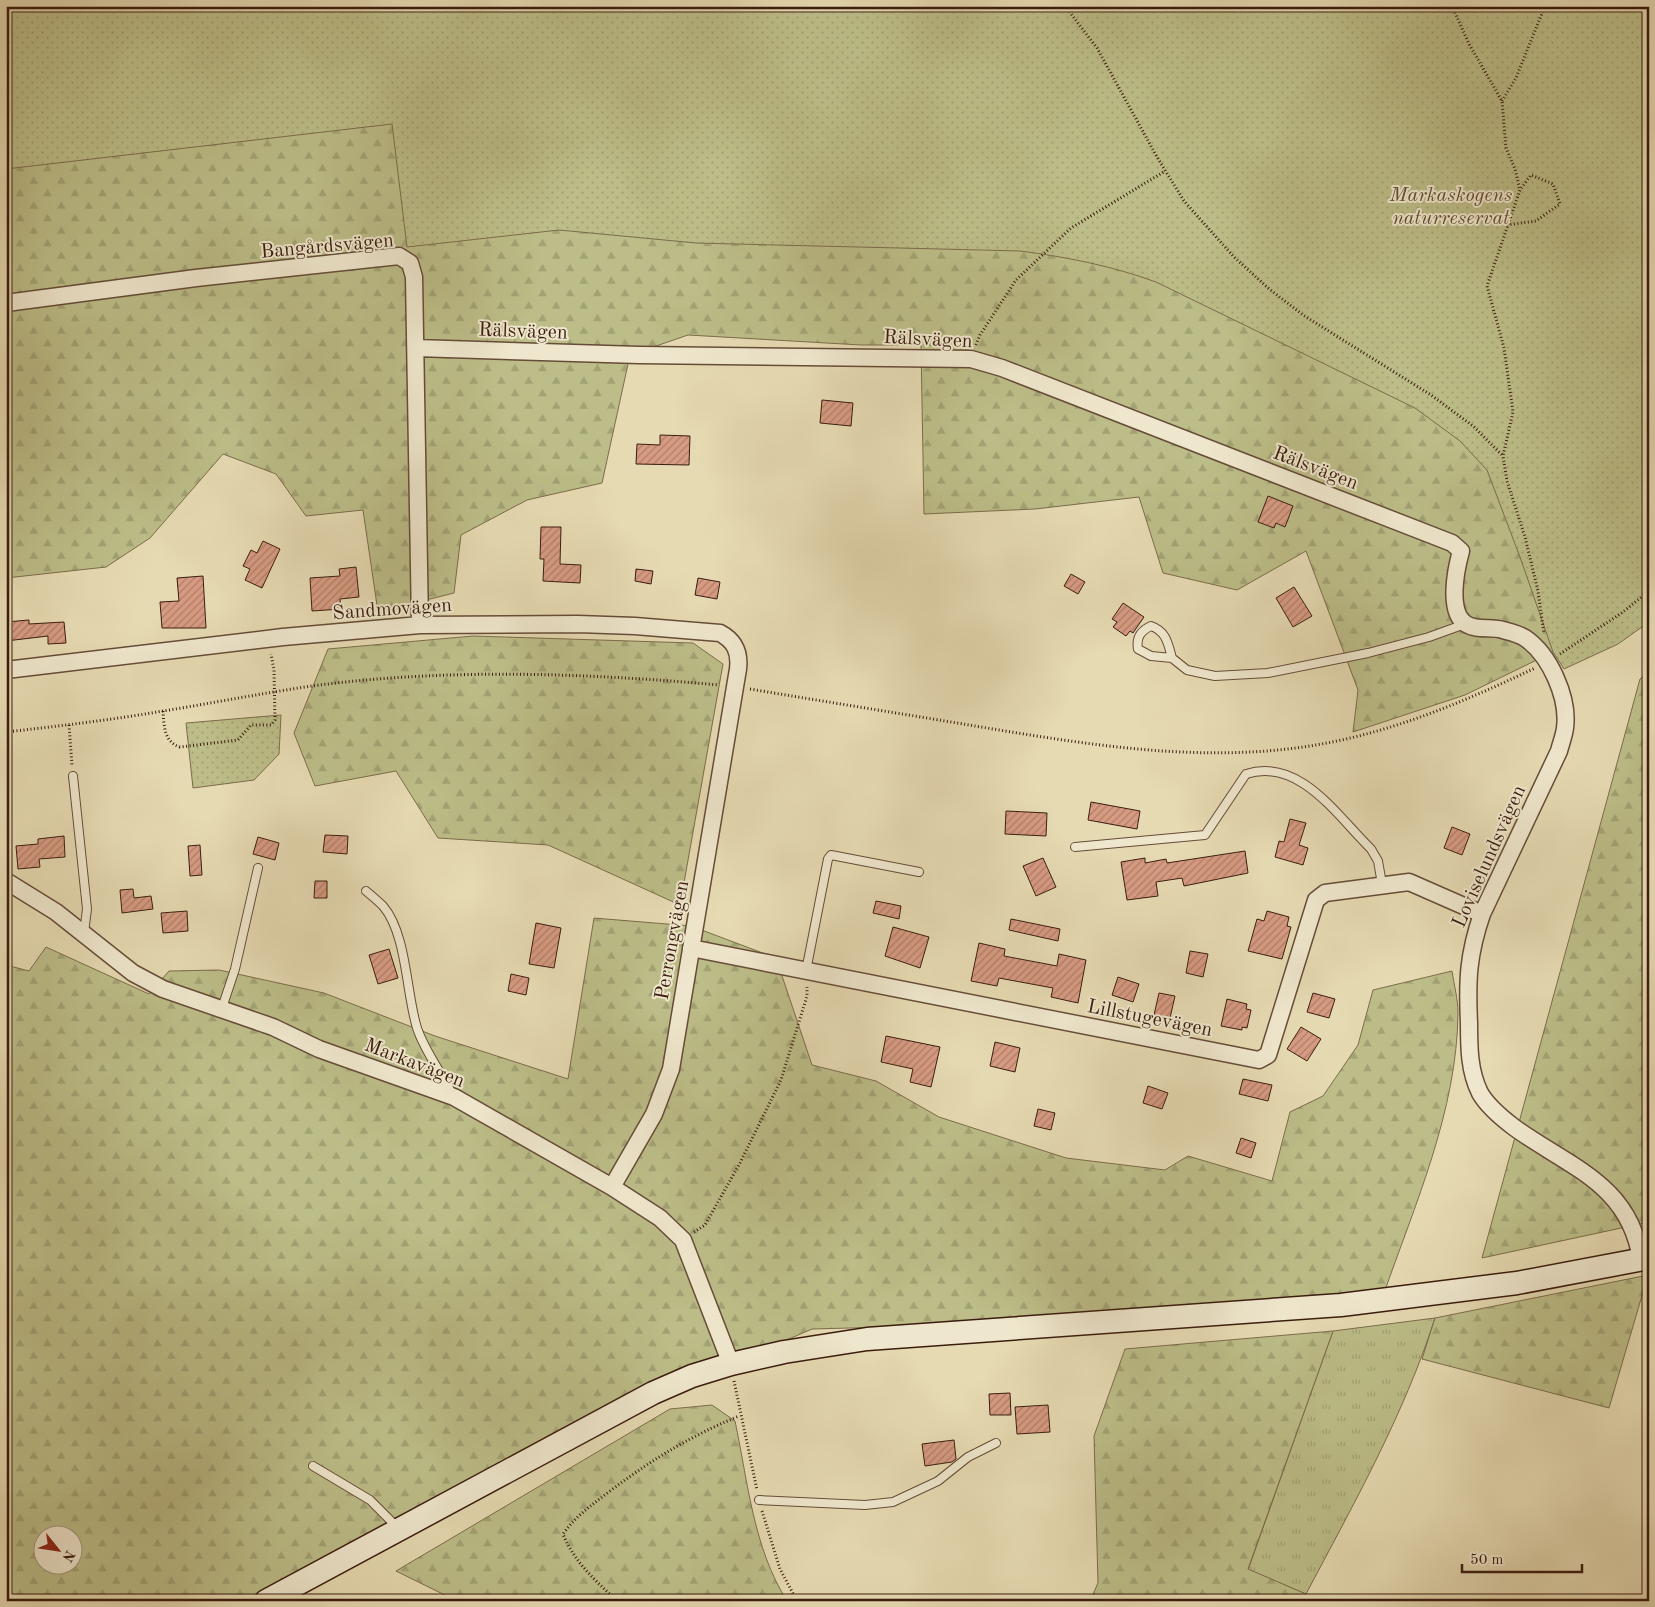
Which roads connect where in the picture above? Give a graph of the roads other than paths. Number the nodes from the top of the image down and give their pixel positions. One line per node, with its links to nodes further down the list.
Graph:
1 (6, 303): 2 (street, Bangårdsvägen)
2 (416, 348): 3 (street, Rälsvägen); 4 (street, Bangårdsvägen)
3 (1465, 624): 5 (lane); 15 (street, Loviselundsvägen)
4 (420, 625): 6 (street, Sandmovägen); 7 (street, Sandmovägen)
5 (1172, 658): 5 (lane)
6 (6, 670)
7 (736, 687): 17 (street, Perrongvägen)
8 (73, 776): 16 (lane)
9 (1075, 847): 13 (lane)
10 (258, 868): 19 (lane)
11 (919, 872): 18 (lane)
12 (6, 881): 16 (street, Markavägen)
13 (1382, 884): 15 (street, Lillstugevägen); 18 (street, Lillstugevägen)
14 (366, 891): 20 (lane)
15 (1482, 914): 22 (street, Loviselundsvägen)
16 (84, 933): 19 (street, Markavägen)
17 (691, 948): 18 (street, Lillstugevägen); 21 (street, Perrongvägen)
18 (806, 971)
19 (222, 1008): 20 (street, Markavägen)
20 (454, 1097): 21 (street, Markavägen)
21 (612, 1187): 23 (street, Markavägen)
22 (1645, 1259): 23 (street)
23 (731, 1364): 27 (street)
24 (996, 1443): 26 (lane)
25 (313, 1466): 27 (lane)
26 (759, 1500)
27 (400, 1530): 28 (street)
28 (266, 1601)

